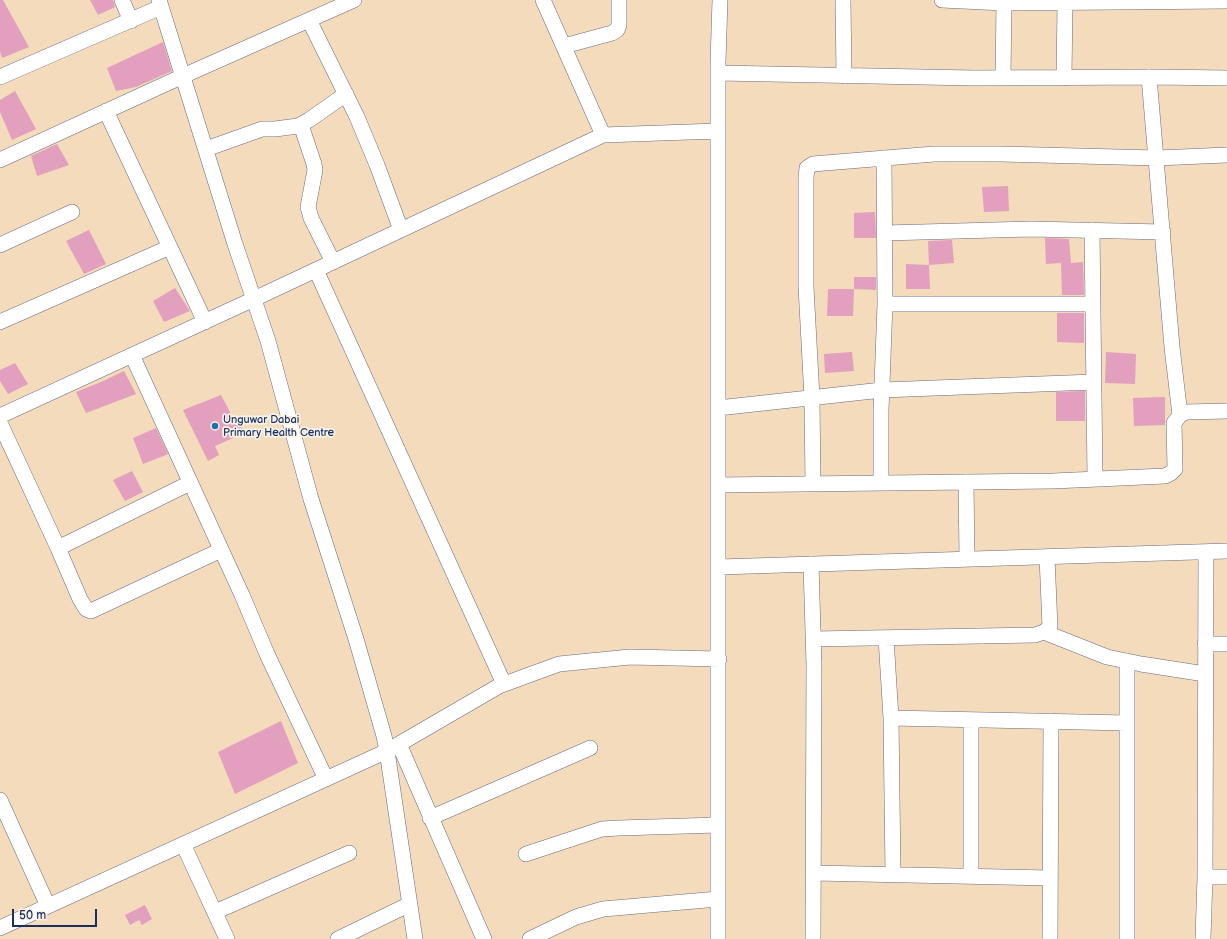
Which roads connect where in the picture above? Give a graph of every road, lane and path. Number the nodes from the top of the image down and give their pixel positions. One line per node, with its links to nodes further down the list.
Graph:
1 (122, 0): 14 (street)
2 (354, 0): 13 (street)
3 (543, 0): 15 (street)
4 (619, 0): 15 (street)
5 (720, 0): 16 (street)
6 (843, 0): 18 (street)
7 (942, 0): 10 (street)
8 (1171, 1): 9 (street); 11 (street)
9 (1227, 1)
10 (1004, 3): 11 (street); 21 (street)
11 (1065, 3): 22 (street)
12 (160, 4): 14 (street); 17 (street)
13 (309, 20): 17 (street); 24 (street)
14 (131, 21): 19 (street)
15 (564, 46): 28 (street)
16 (718, 73): 18 (street); 27 (street)
17 (183, 76): 25 (street); 29 (street)
18 (844, 76): 21 (street)
19 (0, 77)
20 (1149, 77): 22 (street); 23 (street); 32 (street)
21 (1003, 78): 22 (street)
22 (1064, 78)
23 (1227, 78)
24 (346, 94): 26 (street); 35 (street)
25 (106, 111): 33 (street); 40 (street)
26 (301, 125): 29 (street); 41 (street)
27 (718, 131): 28 (street); 52 (street)
28 (603, 135): 35 (street)
29 (206, 149): 43 (street)
30 (1227, 155): 32 (street)
31 (884, 158): 32 (street); 38 (street); 51 (street)
32 (1156, 158): 37 (street)
33 (0, 160)
34 (72, 212): 39 (street)
35 (401, 230): 41 (street)
36 (1092, 230): 37 (street); 38 (street); 45 (street)
37 (1163, 232): 54 (street)
38 (885, 233): 44 (street)
39 (0, 245)
40 (170, 247): 46 (street); 47 (street)
41 (333, 262): 42 (street)
42 (316, 270): 43 (street); 79 (street)
43 (254, 299): 47 (street); 84 (street)
44 (885, 304): 45 (street); 50 (street)
45 (1093, 304): 49 (street)
46 (0, 322)
47 (205, 322): 48 (street)
48 (132, 355): 55 (street); 59 (street)
49 (1094, 382): 50 (street); 57 (street)
50 (882, 390): 51 (street); 60 (street)
51 (812, 398): 52 (street); 62 (street)
52 (718, 408): 61 (street)
53 (1227, 411): 54 (street)
54 (1180, 415): 57 (street)
55 (0, 416)
56 (0, 423): 63 (street)
57 (1095, 479): 58 (street)
58 (966, 482): 60 (street); 68 (street)
59 (190, 483): 63 (street); 64 (street)
60 (881, 483): 62 (street)
61 (718, 484): 62 (street); 70 (street)
62 (814, 484)
63 (58, 548): 64 (street)
64 (221, 550): 86 (street)
65 (1227, 551): 66 (street)
66 (1206, 552): 67 (street); 74 (street)
67 (1048, 557): 68 (street); 71 (street)
68 (967, 559): 69 (street)
69 (812, 564): 70 (street); 73 (street)
70 (719, 567): 76 (street)
71 (1044, 632): 72 (street); 77 (street)
72 (886, 638): 73 (street); 80 (street)
73 (814, 639): 93 (street)
74 (1205, 644): 75 (street); 78 (street)
75 (1227, 644)
76 (719, 659): 79 (street); 89 (street)
77 (1127, 661): 78 (street); 83 (street)
78 (1205, 674): 96 (street)
79 (504, 684): 84 (street)
80 (891, 718): 81 (street); 94 (street)
81 (971, 720): 82 (street); 95 (street)
82 (1051, 721): 83 (street); 98 (street)
83 (1127, 723): 112 (street)
84 (393, 748): 86 (street); 88 (street); 100 (street)
85 (590, 748): 88 (street)
86 (326, 779): 90 (street)
87 (0, 800): 101 (street)
88 (430, 818): 107 (street)
89 (718, 825): 92 (street); 99 (street)
90 (183, 844): 101 (street); 102 (street)
91 (349, 853): 102 (street)
92 (526, 854)
93 (814, 873): 94 (street); 110 (street)
94 (893, 875): 95 (street)
95 (971, 876): 98 (street)
96 (1205, 877): 97 (street); 113 (street)
97 (1227, 877)
98 (1050, 878): 111 (street)
99 (718, 899): 108 (street); 109 (street)
100 (410, 904): 105 (street); 106 (street)
101 (48, 906): 103 (street)
102 (215, 912): 104 (street)
103 (0, 928)
104 (227, 939)
105 (338, 939)
106 (415, 939)
107 (484, 939)
108 (530, 939)
109 (718, 939)
110 (814, 939)
111 (1050, 939)
112 (1126, 939)
113 (1203, 939)

